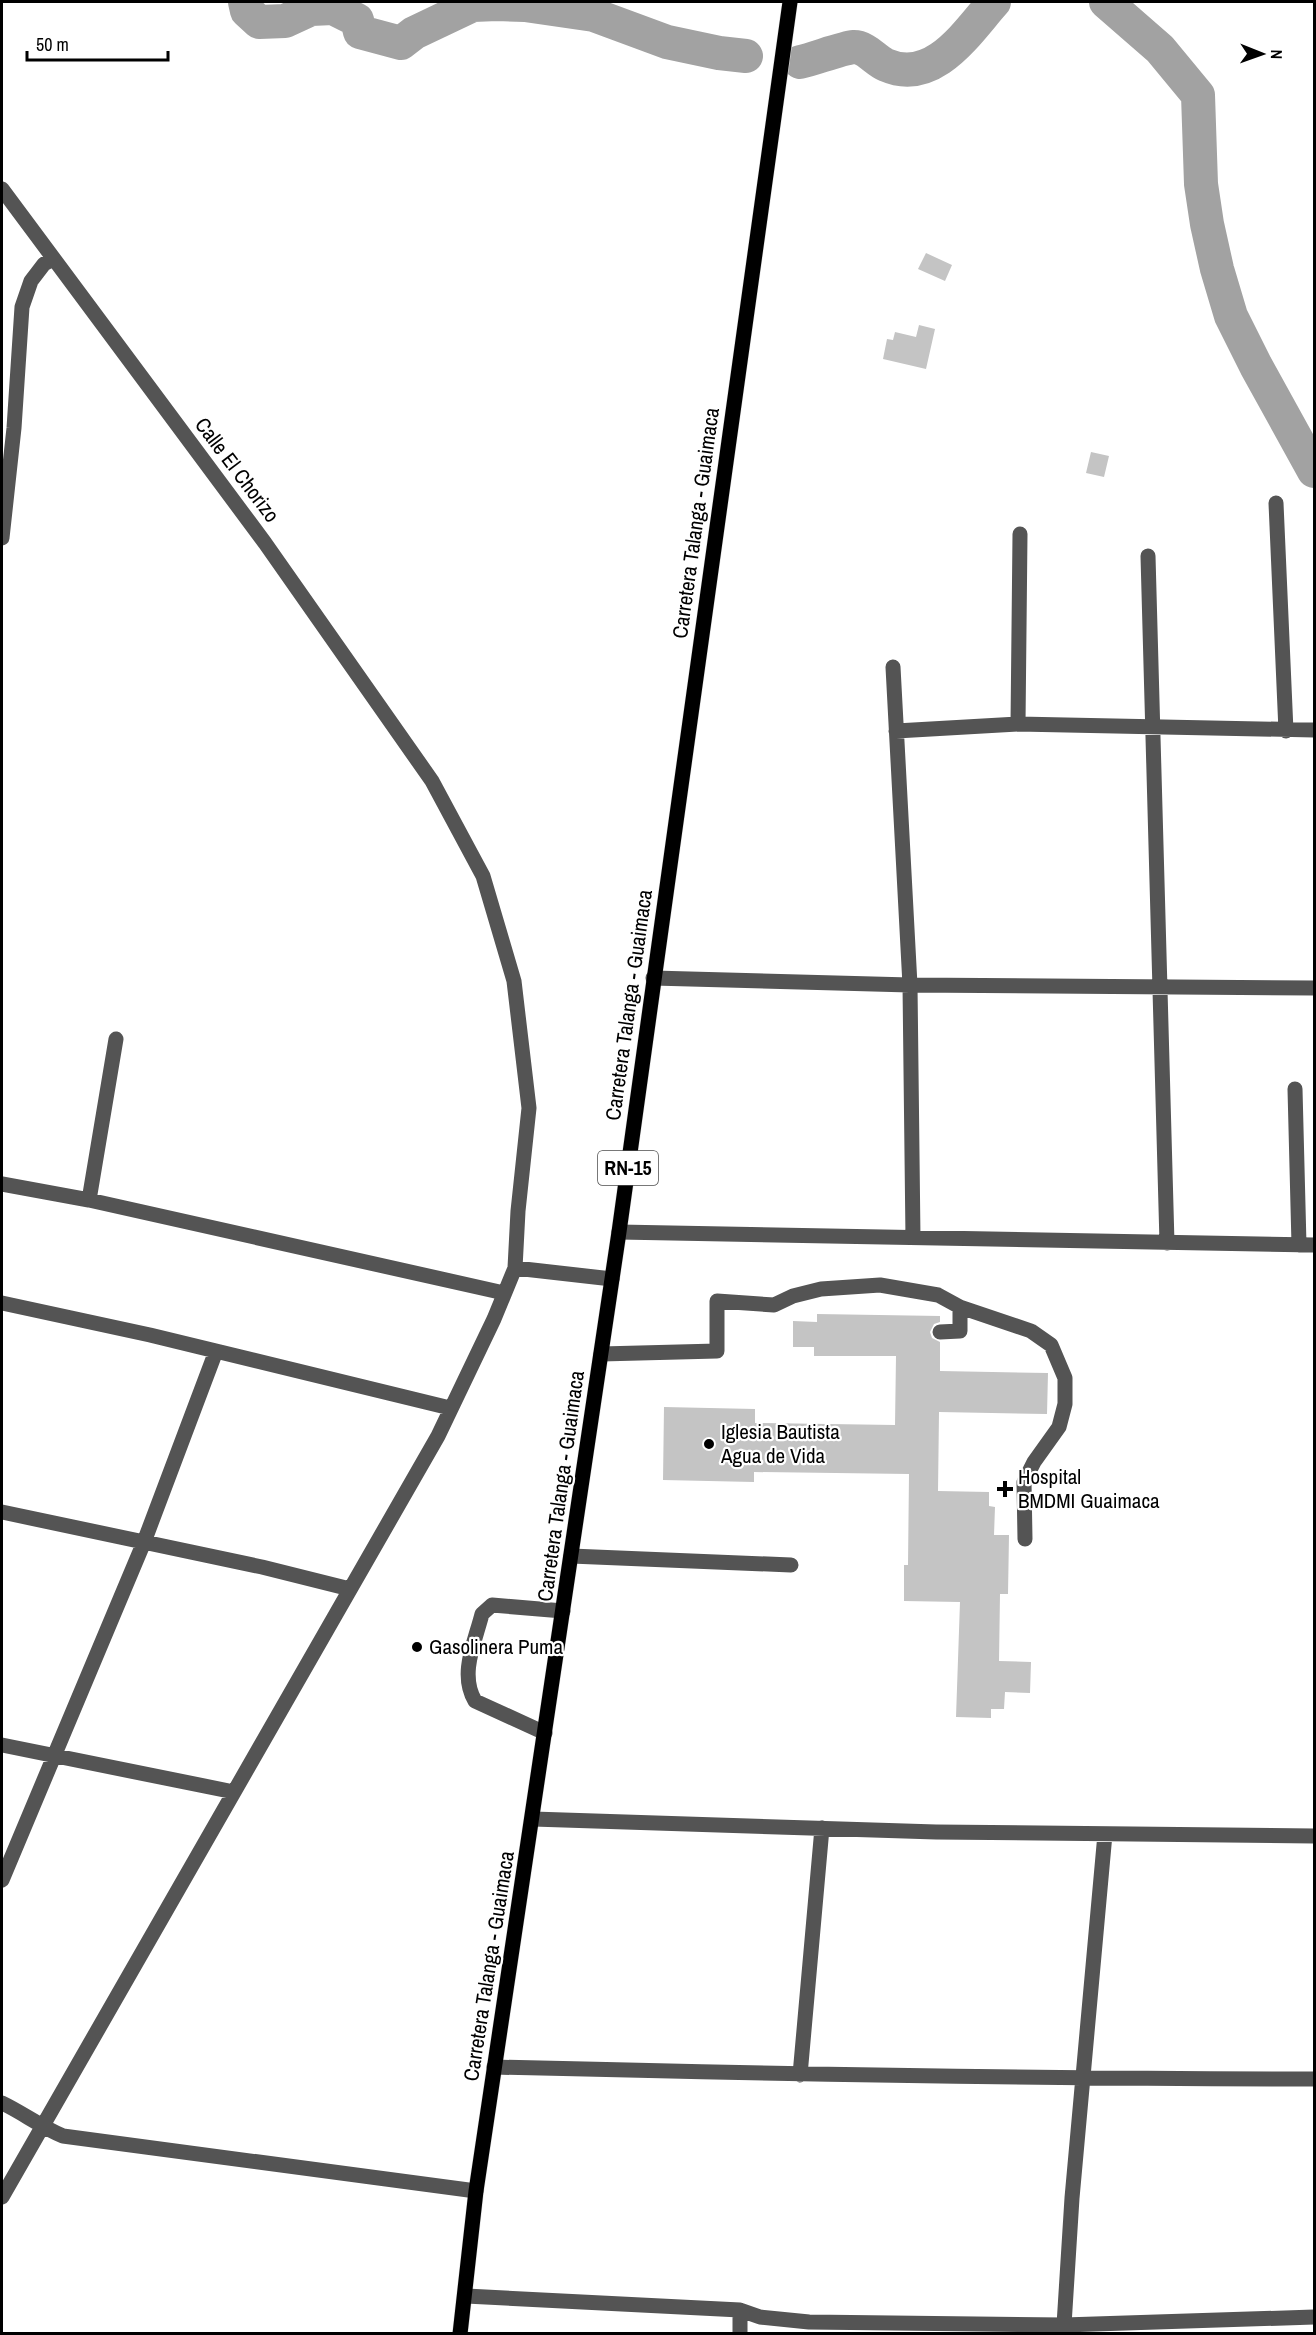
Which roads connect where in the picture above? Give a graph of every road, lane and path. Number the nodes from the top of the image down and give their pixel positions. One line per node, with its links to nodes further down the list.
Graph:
1 (790, 2): 14 (main road, Carretera Talanga - Guaimaca / RN-15)
2 (2, 189): 3 (street, Calle El Chorizo)
3 (53, 259): 6 (street); 26 (street, Calle El Chorizo)
4 (1276, 503): 13 (street)
5 (1020, 534): 9 (street)
6 (2, 538)
7 (1148, 556): 10 (street)
8 (893, 667): 12 (street)
9 (1018, 724): 10 (street); 12 (street)
10 (1153, 728): 13 (street); 16 (street)
11 (1314, 730): 13 (street)
12 (896, 731): 15 (street)
13 (1286, 731)
14 (654, 978): 15 (street); 22 (main road, Carretera Talanga - Guaimaca / RN-15)
15 (910, 985): 16 (street); 23 (street)
16 (1159, 986): 17 (street); 24 (street)
17 (1314, 988)
18 (116, 1039): 21 (street)
19 (1295, 1089): 25 (street)
20 (2, 1184): 21 (street)
21 (89, 1200): 28 (street)
22 (620, 1232): 23 (street); 27 (main road, Carretera Talanga - Guaimaca / RN-15)
23 (913, 1238): 24 (street)
24 (1167, 1243): 25 (street)
25 (1307, 1245)
26 (515, 1268): 27 (street); 28 (street)
27 (612, 1279): 33 (main road, Carretera Talanga - Guaimaca / RN-15)
28 (504, 1293): 34 (street)
29 (2, 1303): 32 (street)
30 (960, 1307): 31 (street); 33 (street); 36 (street)
31 (940, 1332)
32 (216, 1351): 34 (street); 37 (street)
33 (601, 1354): 38 (main road, Carretera Talanga - Guaimaca / RN-15)
34 (450, 1408): 40 (street)
35 (2, 1512): 37 (street)
36 (1025, 1539)
37 (144, 1542): 40 (street); 44 (street)
38 (571, 1556): 39 (street); 41 (main road, Carretera Talanga - Guaimaca / RN-15)
39 (791, 1565)
40 (350, 1589): 45 (street)
41 (563, 1611): 42 (main road, Carretera Talanga - Guaimaca / RN-15); 42 (street)
42 (545, 1733): 46 (main road, Carretera Talanga - Guaimaca / RN-15)
43 (2, 1745): 44 (street)
44 (54, 1756): 45 (street); 50 (street)
45 (234, 1792): 56 (street)
46 (533, 1819): 47 (street); 51 (main road, Carretera Talanga - Guaimaca / RN-15)
47 (822, 1828): 48 (street); 52 (street)
48 (1105, 1834): 49 (street); 53 (street)
49 (1314, 1836)
50 (2, 1880)
51 (495, 2067): 52 (street); 57 (main road, Carretera Talanga - Guaimaca / RN-15)
52 (800, 2075): 53 (street)
53 (1084, 2079): 54 (street); 62 (street)
54 (1314, 2079)
55 (2, 2103): 56 (street)
56 (41, 2127): 57 (street); 58 (street)
57 (476, 2191): 59 (main road, Carretera Talanga - Guaimaca / RN-15)
58 (2, 2197)
59 (466, 2296): 60 (street); 64 (main road, Carretera Talanga - Guaimaca / RN-15)
60 (740, 2310): 63 (street); 65 (street)
61 (1314, 2318): 62 (street)
62 (1064, 2325): 63 (street)
63 (984, 2328)
64 (460, 2334)
65 (740, 2334)

